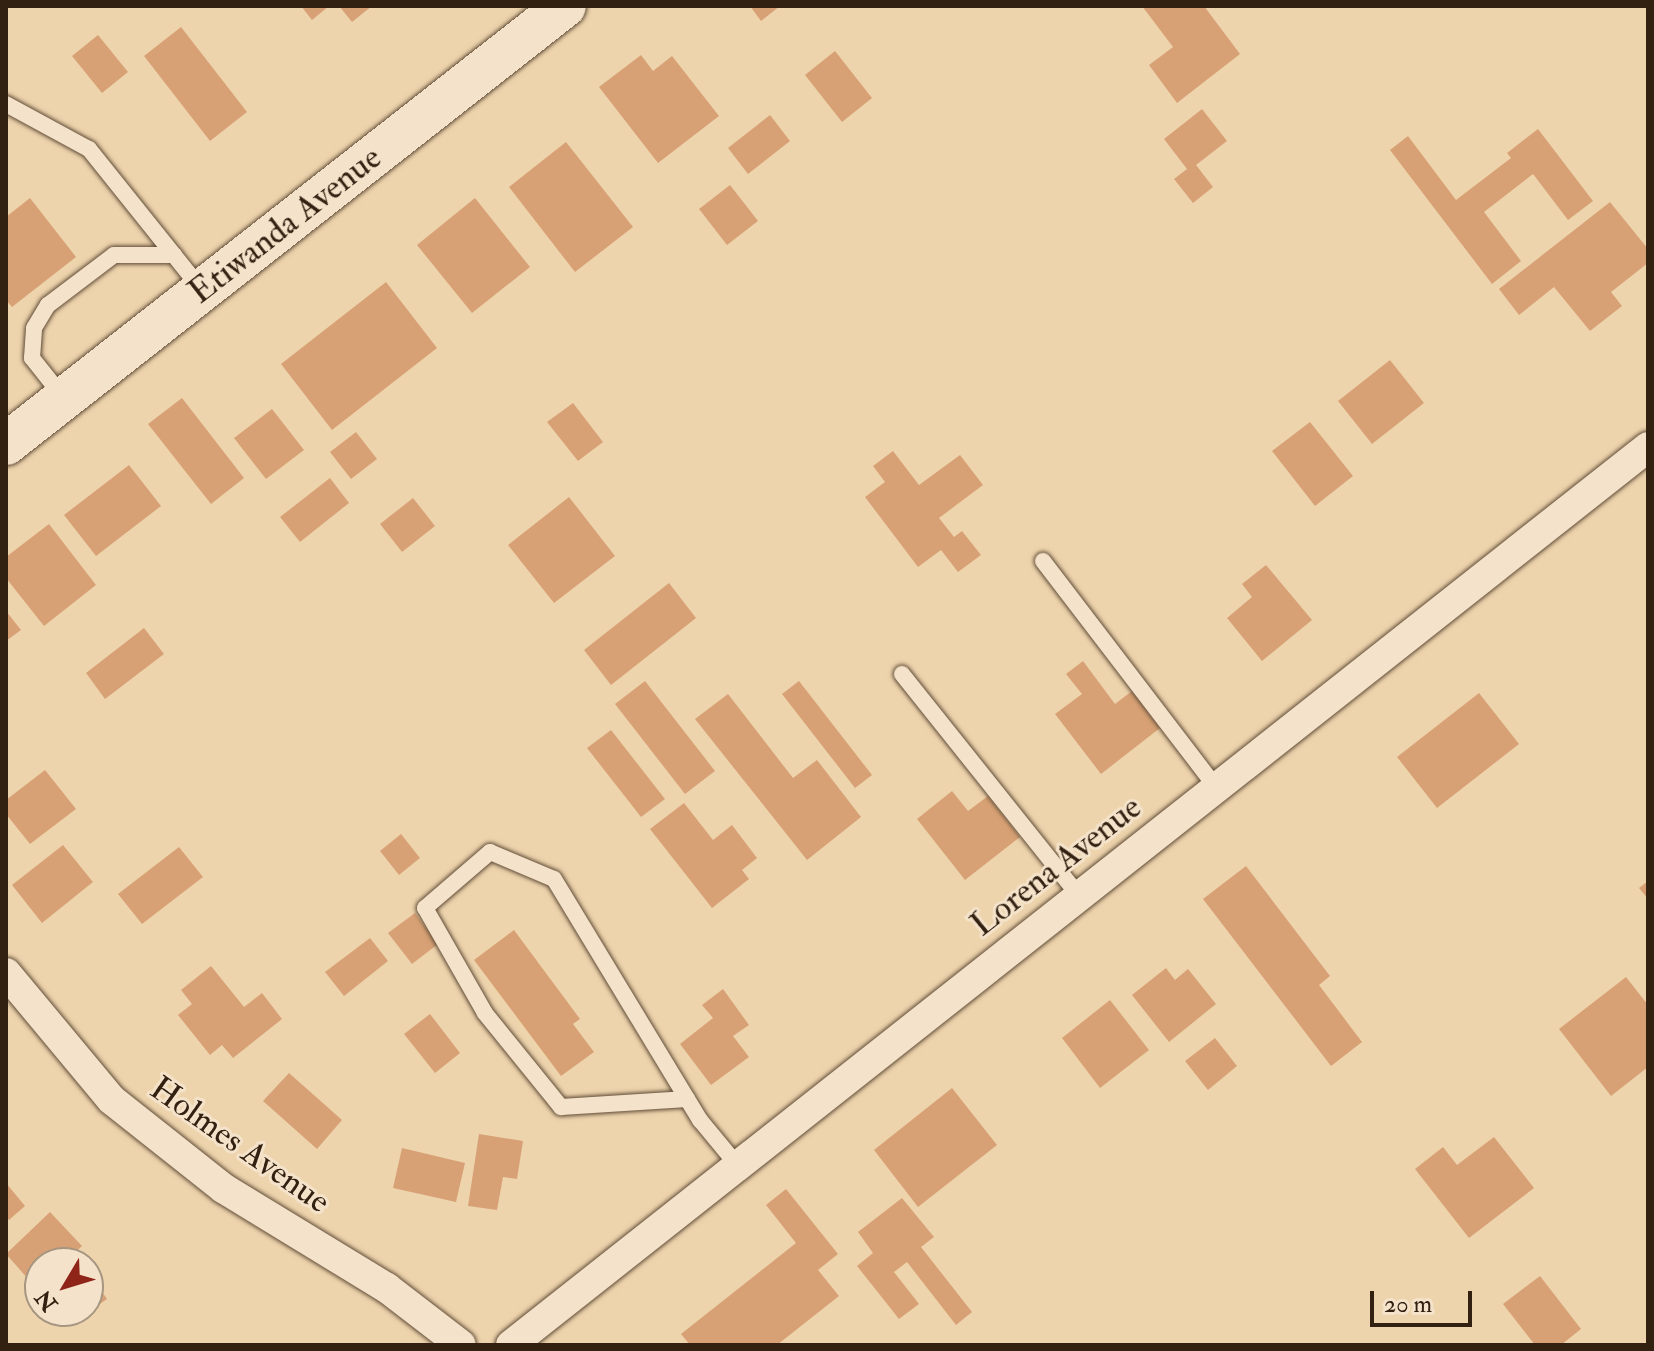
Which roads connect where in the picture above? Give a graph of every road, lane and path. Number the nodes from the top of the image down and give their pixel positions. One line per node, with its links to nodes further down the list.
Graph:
1 (565, 6): 4 (street, Etiwanda Avenue)
2 (6, 104): 3 (lane)
3 (174, 255): 4 (lane); 5 (lane)
4 (202, 290): 5 (street, Etiwanda Avenue)
5 (64, 398): 6 (street, Etiwanda Avenue)
6 (6, 444)
7 (1648, 447): 10 (street, Lorena Avenue)
8 (1043, 561): 10 (lane)
9 (902, 674): 11 (lane)
10 (1216, 787): 11 (street, Lorena Avenue)
11 (1079, 896): 14 (street, Lorena Avenue)
12 (6, 973): 15 (street, Holmes Avenue)
13 (687, 1099): 13 (lane); 14 (lane)
14 (738, 1166): 16 (street, Lorena Avenue)
15 (461, 1345)
16 (511, 1345)

